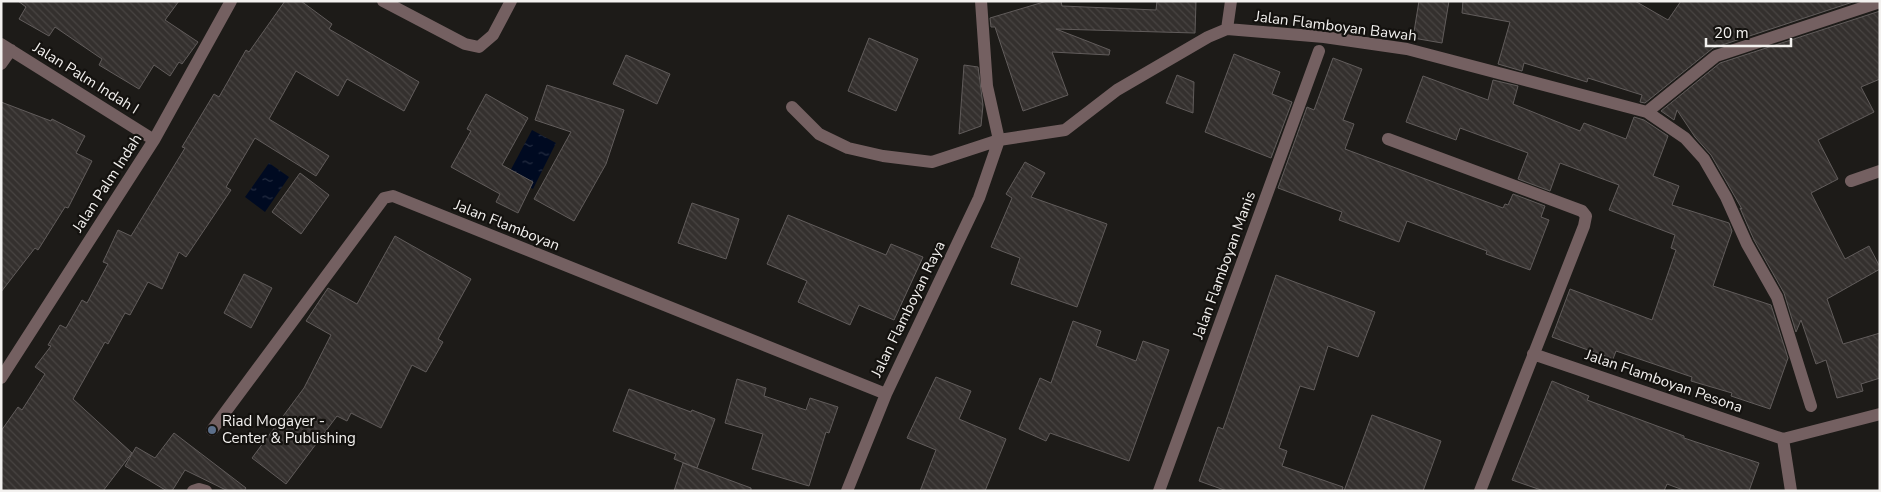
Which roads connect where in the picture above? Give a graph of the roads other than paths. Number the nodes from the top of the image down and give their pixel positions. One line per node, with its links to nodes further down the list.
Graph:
1 (231, 1): 14 (street, Jalan Palm Indah)
2 (383, 1): 3 (street)
3 (510, 1)
4 (982, 1): 15 (street)
5 (1231, 1): 7 (street)
6 (1880, 2): 12 (street)
7 (1227, 29): 12 (street, Jalan Flamboyan Bawah); 15 (street, Jalan Flamboyan Bawah)
8 (6, 47): 10 (street); 14 (street, Jalan Palm Indah I)
9 (1319, 51): 28 (street, Jalan Flamboyan Manis)
10 (1, 64)
11 (792, 107): 15 (street, Jalan Flamboyan Bawah)
12 (1647, 112): 21 (street, Jalan Flamboyan Bawah)
13 (1388, 139): 18 (street)
14 (154, 140): 19 (street, Jalan Palm Indah)
15 (998, 140): 20 (street, Jalan Flamboyan Raya)
16 (1880, 171): 17 (street)
17 (1851, 181)
18 (1533, 354): 24 (street, Jalan Flamboyan Pesona); 29 (street)
19 (1, 378)
20 (886, 394): 23 (street, Jalan Flamboyan); 27 (street, Jalan Flamboyan Raya)
21 (1811, 406)
22 (1880, 414): 24 (street)
23 (212, 430)
24 (1783, 439): 30 (street)
25 (193, 491): 26 (street)
26 (206, 491)
27 (847, 491)
28 (1159, 491)
29 (1480, 491)
30 (1791, 491)

